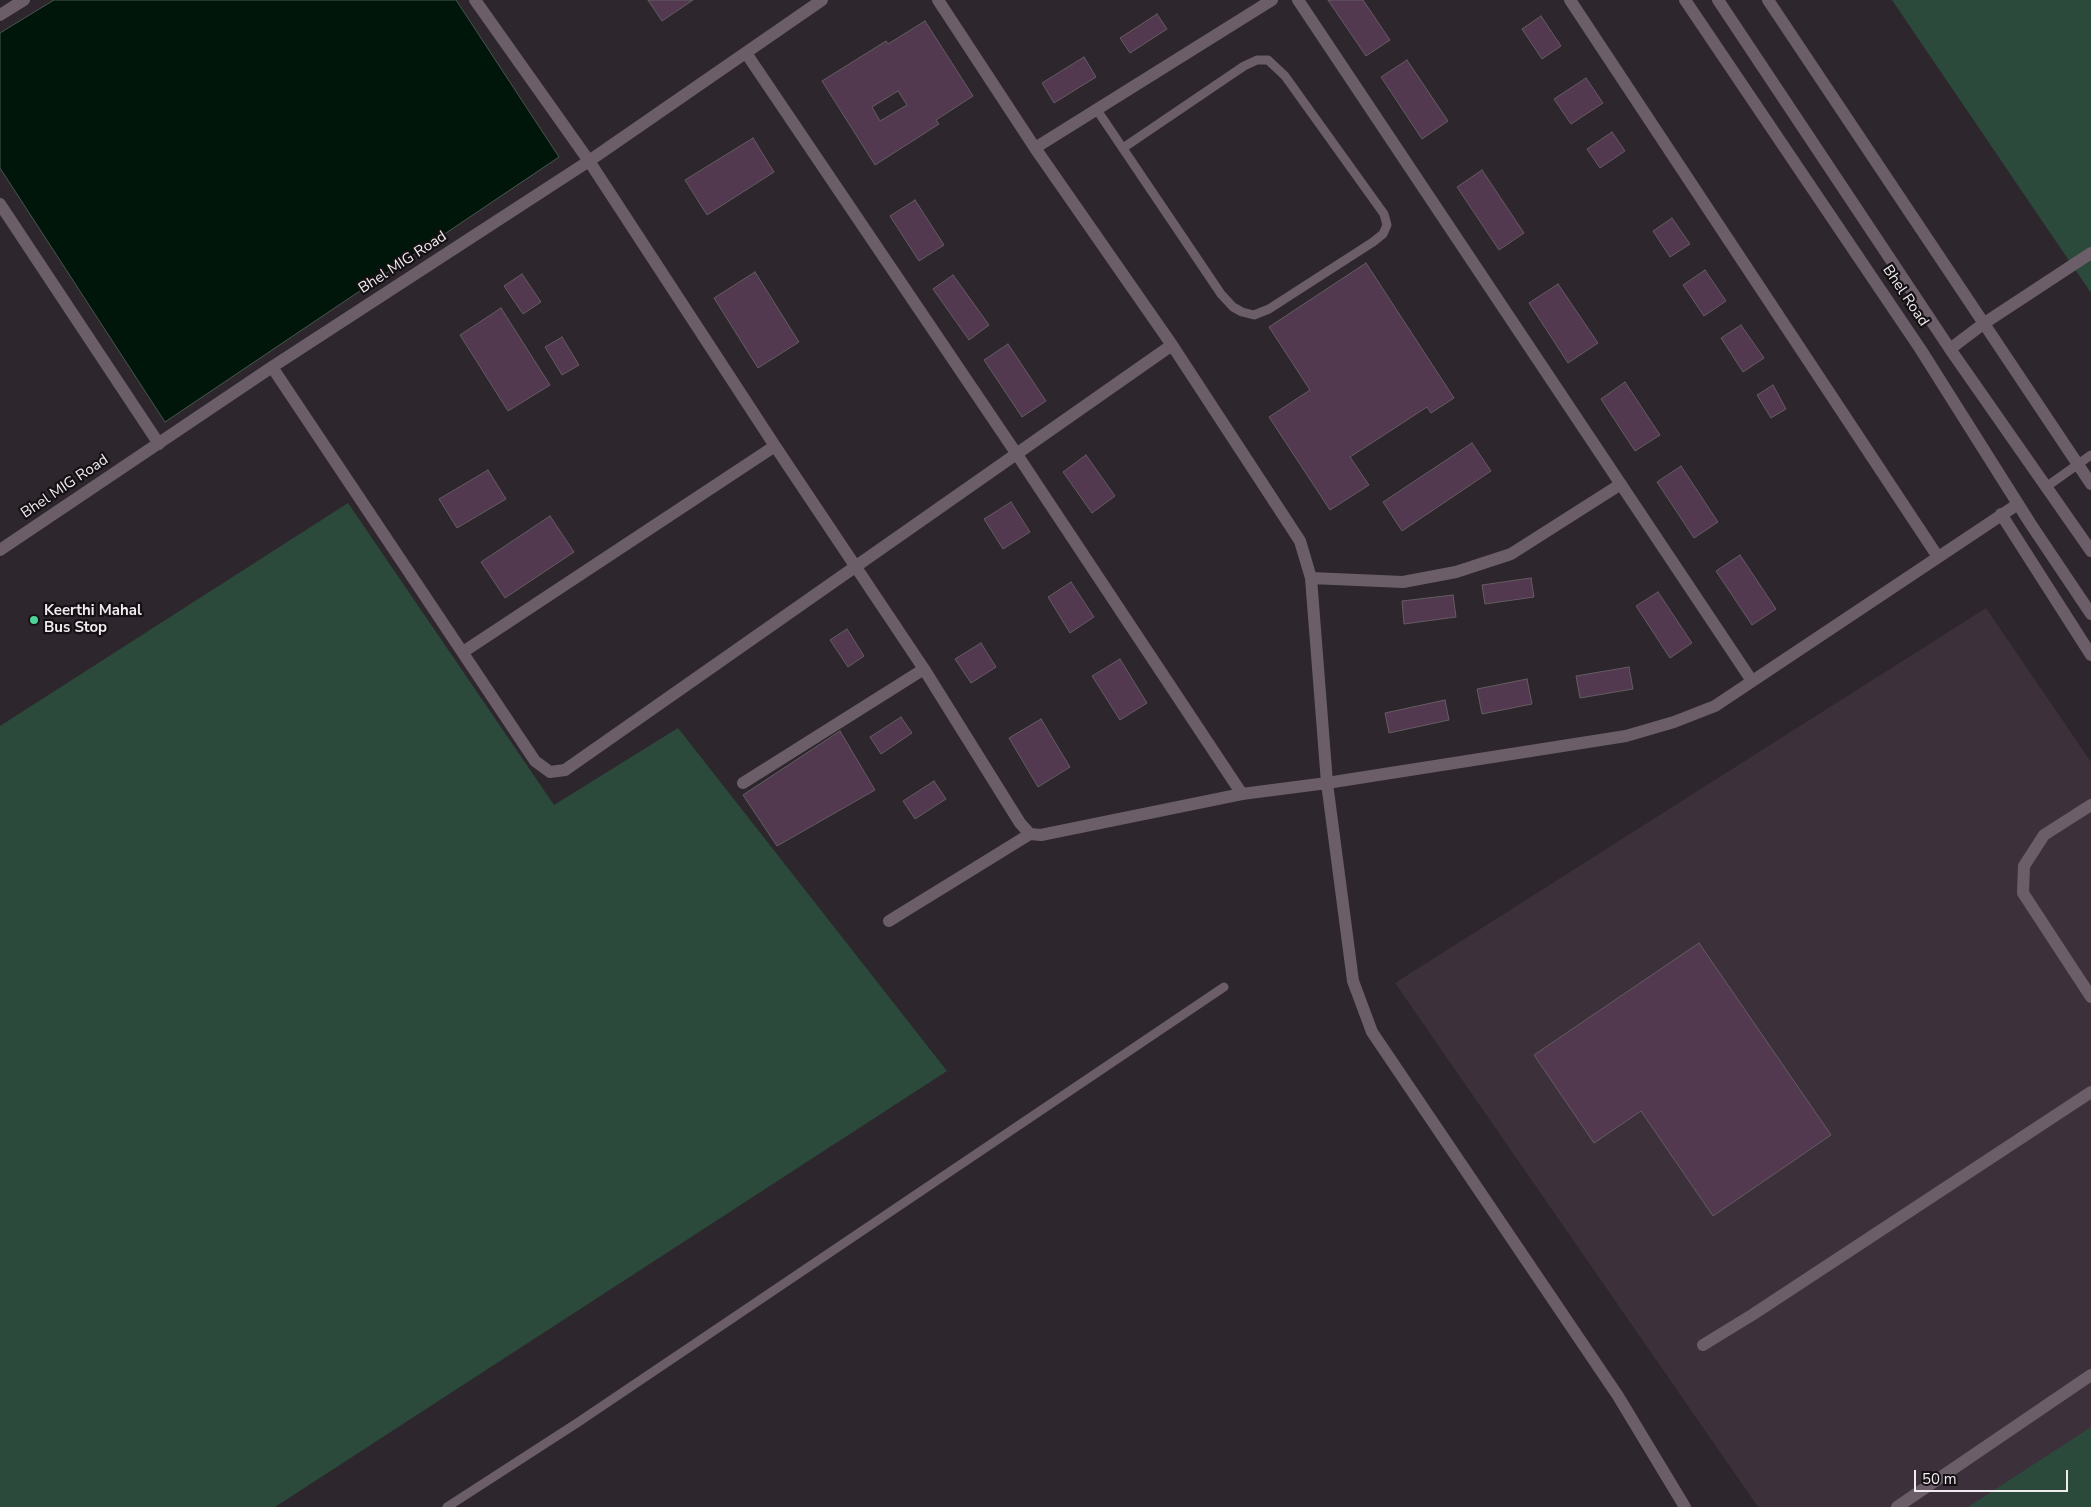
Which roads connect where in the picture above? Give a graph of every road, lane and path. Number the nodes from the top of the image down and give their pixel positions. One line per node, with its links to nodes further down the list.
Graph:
1 (476, 0): 16 (street)
2 (822, 0): 12 (street, Bhel MIG Road)
3 (938, 0): 14 (street)
4 (1272, 0): 13 (street)
5 (1298, 0): 28 (street)
6 (1570, 0): 35 (street)
7 (1686, 0): 31 (street, Bhel Road)
8 (1718, 0): 21 (street, Bhel Road)
9 (1768, 0): 19 (street)
10 (21, 1): 11 (street)
11 (0, 15)
12 (746, 53): 16 (street, Bhel MIG Road); 25 (street)
13 (1097, 110): 14 (street); 15 (lane)
14 (1035, 148): 20 (street)
15 (1123, 148): 15 (lane)
16 (589, 161): 22 (street, Bhel MIG Road); 24 (street)
17 (0, 204): 23 (street)
18 (2091, 253): 19 (street)
19 (1983, 324): 21 (street); 27 (street)
20 (1172, 345): 25 (street); 37 (street)
21 (1950, 349): 30 (street, Bhel Road)
22 (272, 368): 23 (street, Bhel MIG Road); 39 (street)
23 (159, 444): 33 (street, Bhel MIG Road)
24 (775, 446): 36 (street); 39 (street)
25 (1016, 453): 36 (street); 45 (street)
26 (2091, 455): 27 (lane)
27 (2078, 464): 29 (street); 30 (lane)
28 (1621, 484): 37 (street); 42 (street)
29 (2091, 484)
30 (2046, 487): 34 (street, Bhel Road)
31 (2018, 504): 32 (street); 38 (street, Bhel Road)
32 (2001, 514): 35 (street); 40 (street)
33 (0, 550)
34 (2091, 551)
35 (1938, 557): 42 (street)
36 (856, 567): 39 (street); 41 (street)
37 (1311, 578): 44 (street)
38 (2091, 614)
39 (463, 652)
40 (2091, 655)
41 (924, 669): 43 (street); 47 (street)
42 (1752, 681): 44 (street)
43 (742, 783)
44 (1327, 783): 45 (street); 55 (street)
45 (1242, 794): 47 (street)
46 (2091, 805): 50 (street)
47 (1030, 834): 48 (street)
48 (888, 921)
49 (1224, 987): 54 (lane)
50 (2091, 997)
51 (2091, 1092): 52 (street)
52 (1702, 1345)
53 (2091, 1376): 56 (street)
54 (447, 1507)
55 (1685, 1507)
56 (1897, 1507)

